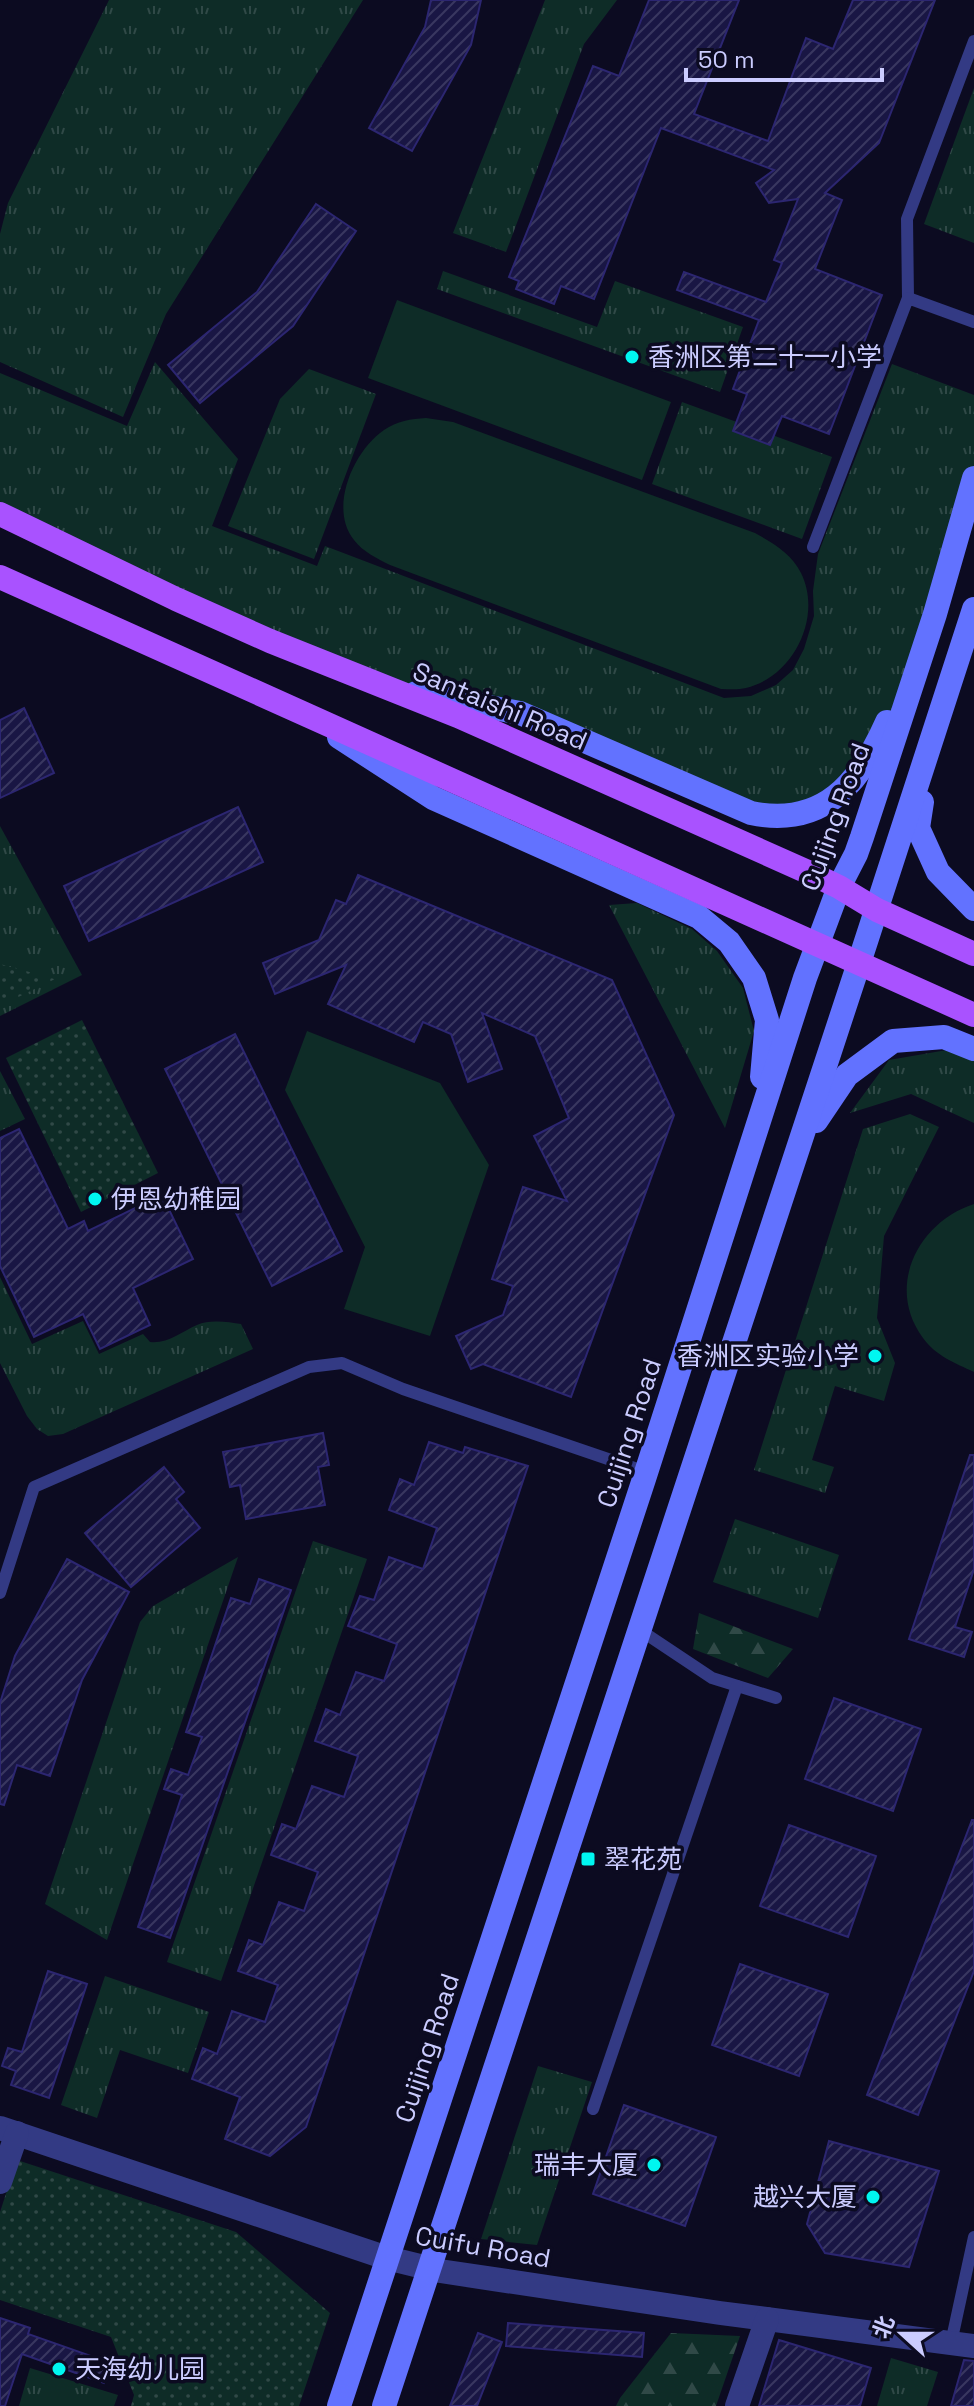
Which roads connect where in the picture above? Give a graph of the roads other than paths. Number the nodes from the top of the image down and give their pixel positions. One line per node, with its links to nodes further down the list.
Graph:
1 (974, 41): 2 (lane)
2 (908, 298): 3 (lane); 6 (lane)
3 (974, 322)
4 (974, 478): 9 (main road, Cuijing Road)
5 (0, 514): 10 (main road, Santaishi Road)
6 (813, 547)
7 (0, 577): 11 (main road)
8 (974, 609): 12 (main road)
9 (935, 614): 10 (main road); 13 (main road, Cuijing Road)
10 (384, 686): 13 (main road, Santaishi Road)
11 (297, 710): 16 (main road); 21 (main road)
12 (936, 726): 14 (main road); 15 (main road)
13 (839, 887): 15 (main road, Santaishi Road); 16 (main road, Cuijing Road)
14 (974, 909)
15 (877, 910): 17 (main road, Santaishi Road); 18 (main road)
16 (817, 946): 18 (main road); 21 (main road, Cuijing Road)
17 (974, 954)
18 (859, 963): 19 (main road); 22 (main road)
19 (974, 1015)
20 (974, 1049): 22 (main road)
21 (758, 1120): 23 (main road, Cuijing Road)
22 (797, 1150): 25 (main road)
23 (646, 1472): 24 (lane); 32 (main road, Cuijing Road)
24 (0, 1593)
25 (640, 1630): 26 (lane); 33 (main road)
26 (737, 1686): 27 (lane); 28 (lane)
27 (776, 1698)
28 (593, 2109)
29 (9, 2131): 30 (street); 32 (street, Cuifu Road)
30 (0, 2182)
31 (974, 2237): 35 (lane)
32 (387, 2258): 33 (street, Cuifu Road); 36 (main road, Cuijing Road)
33 (430, 2269): 34 (street, Cuifu Road); 37 (main road)
34 (767, 2319): 35 (street, Cuifu Road); 38 (street)
35 (962, 2344)
36 (339, 2406)
37 (384, 2406)
38 (737, 2406)

